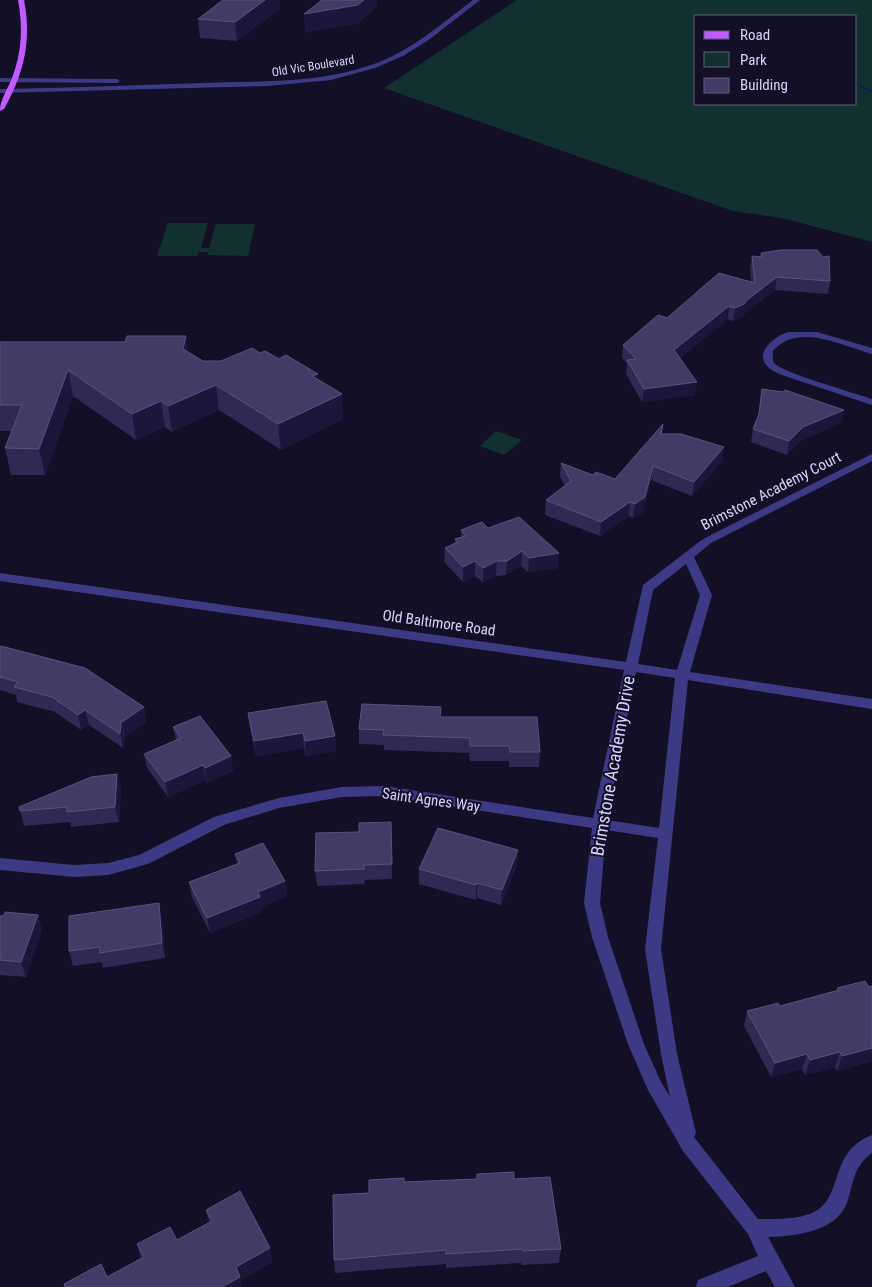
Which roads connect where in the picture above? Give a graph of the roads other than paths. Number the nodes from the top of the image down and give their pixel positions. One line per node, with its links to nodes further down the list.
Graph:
1 (21, 0): 3 (main road)
2 (477, 0): 5 (street, Old Vic Boulevard)
3 (16, 79): 4 (street, Old Vic Boulevard); 5 (street, Old Vic Boulevard); 7 (main road)
4 (0, 80)
5 (192, 85): 7 (street, Old Vic Boulevard)
6 (0, 91): 7 (street, Old Vic Boulevard)
7 (11, 91): 8 (main road)
8 (0, 109)
9 (872, 351): 10 (street)
10 (872, 402)
11 (872, 457): 12 (street, Brimstone Academy Court)
12 (688, 556): 14 (street, Brimstone Academy Court); 15 (street)
13 (0, 577): 14 (street, Old Baltimore Road)
14 (631, 667): 15 (street, Old Baltimore Road); 17 (street, Brimstone Academy Drive)
15 (682, 676): 16 (street, Old Baltimore Road); 18 (street, Brimstone Academy Drive)
16 (872, 704)
17 (599, 825): 18 (street, Saint Agnes Way); 19 (street, Saint Agnes Way); 21 (street, Brimstone Academy Drive)
18 (664, 834): 21 (street, Brimstone Academy Drive)
19 (0, 864)
20 (872, 1143): 22 (street)
21 (689, 1145): 22 (street, Brimstone Academy Drive)
22 (754, 1228): 23 (street, Brimstone Academy Drive)
23 (770, 1260): 24 (street); 25 (street, Brimstone Academy Drive)
24 (705, 1287)
25 (786, 1287)

